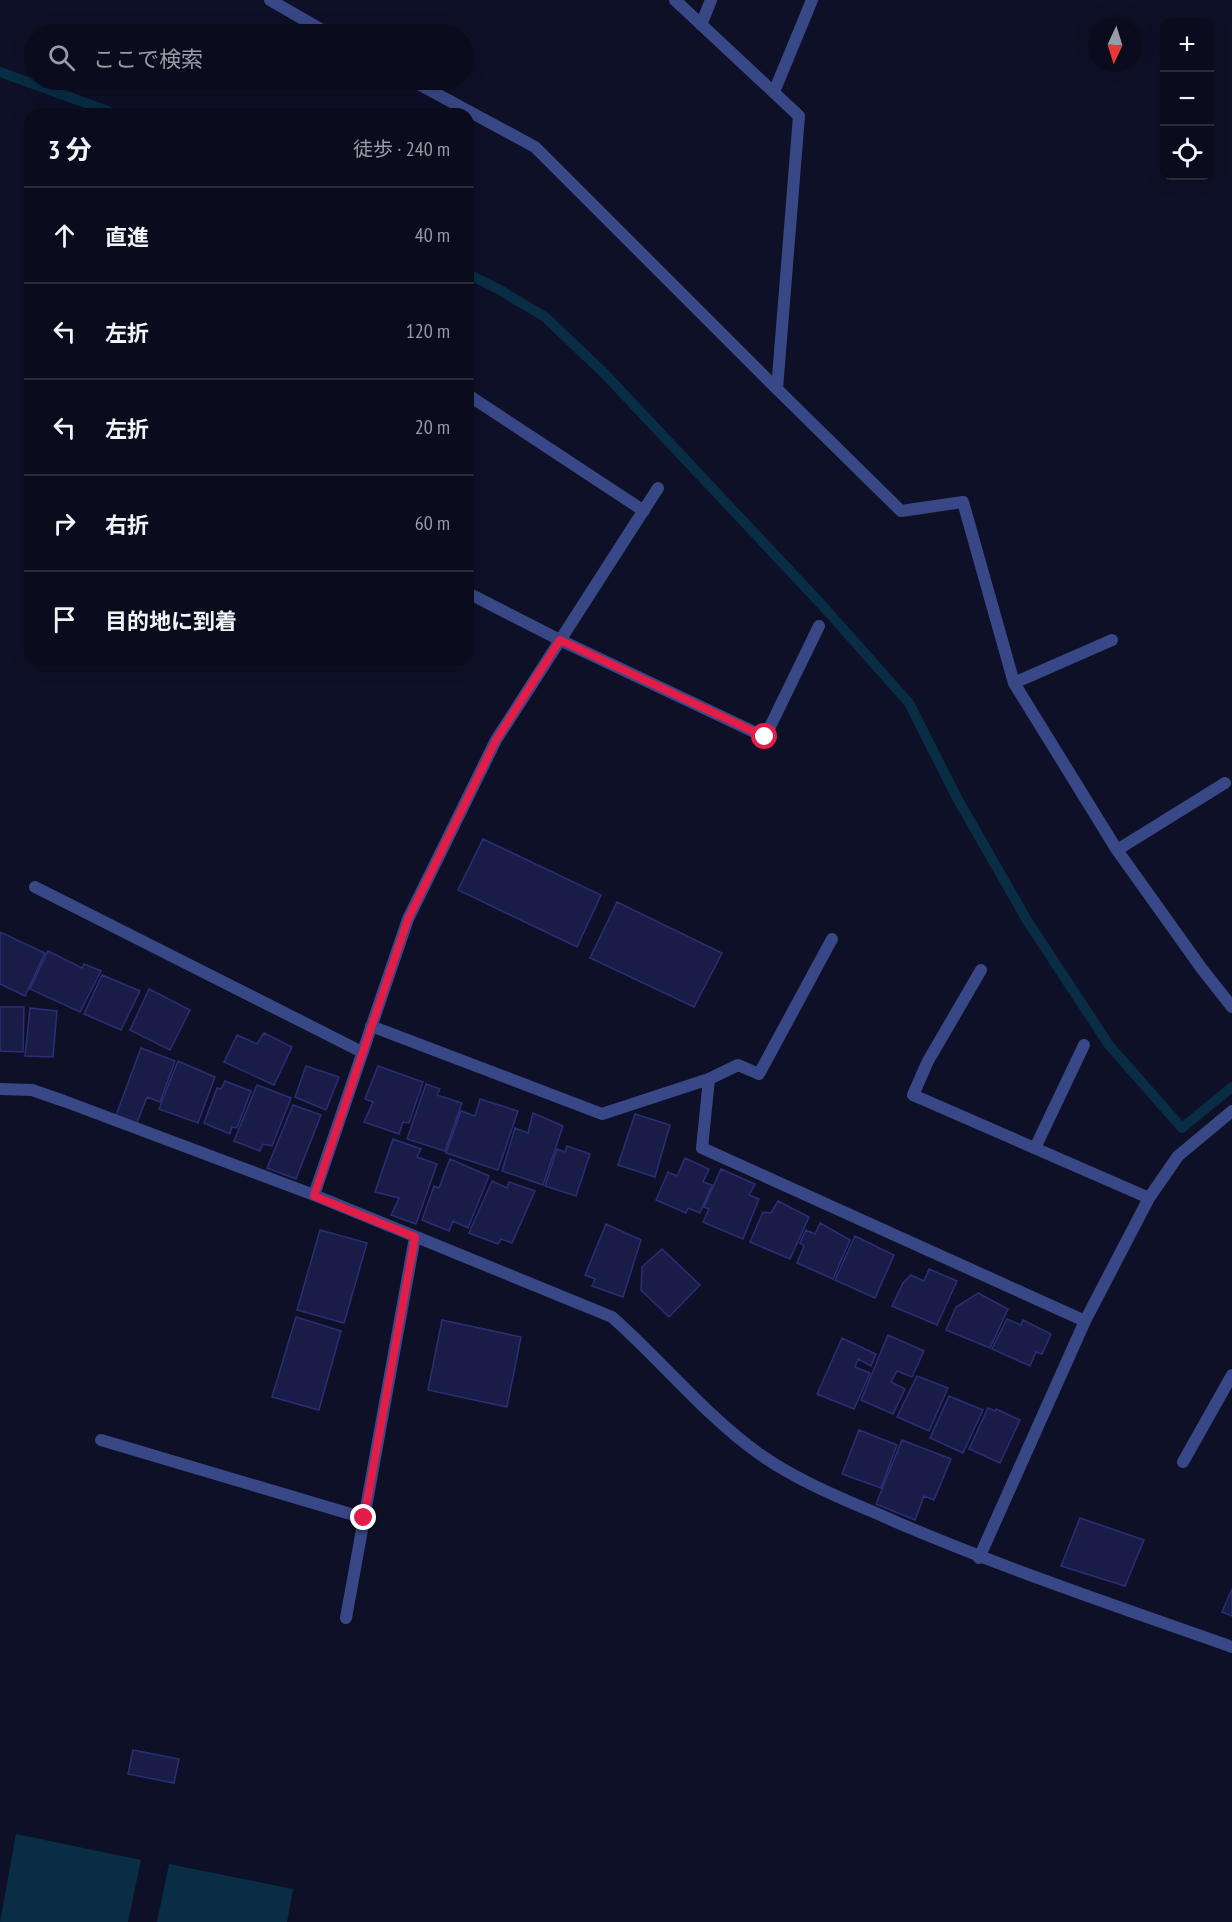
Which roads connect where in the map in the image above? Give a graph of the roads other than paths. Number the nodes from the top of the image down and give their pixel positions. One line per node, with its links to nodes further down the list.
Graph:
1 (270, 0): 5 (street)
2 (675, 0): 6 (street)
3 (711, 0): 6 (street)
4 (812, 0): 8 (street)
5 (312, 24)
6 (702, 25): 8 (street)
7 (430, 90): 9 (street)
8 (774, 92): 11 (street)
9 (463, 108)
10 (474, 114): 11 (street)
11 (777, 388): 19 (street)
12 (474, 399): 14 (street)
13 (658, 488): 14 (street)
14 (644, 511): 17 (street)
15 (474, 595): 17 (street)
16 (819, 626): 17 (street)
17 (560, 640): 26 (street)
18 (1112, 640): 19 (street)
19 (1014, 683): 21 (street)
20 (1225, 783): 21 (street)
21 (1117, 850): 25 (street)
22 (35, 887): 28 (street)
23 (832, 939): 29 (street)
24 (981, 970): 32 (street)
25 (1232, 1006)
26 (371, 1026): 28 (street); 29 (street)
27 (1084, 1045): 32 (street)
28 (362, 1052): 33 (street)
29 (709, 1080): 36 (street)
30 (0, 1089): 33 (street)
31 (1232, 1111): 34 (street)
32 (1035, 1148): 34 (street)
33 (314, 1196): 35 (street)
34 (1149, 1198): 36 (street)
35 (415, 1237): 40 (street); 41 (street)
36 (1085, 1321): 41 (street)
37 (1232, 1375): 39 (street)
38 (100, 1440): 40 (street)
39 (1183, 1462)
40 (364, 1518): 42 (street)
41 (979, 1558): 43 (street)
42 (346, 1618)
43 (1232, 1647)

